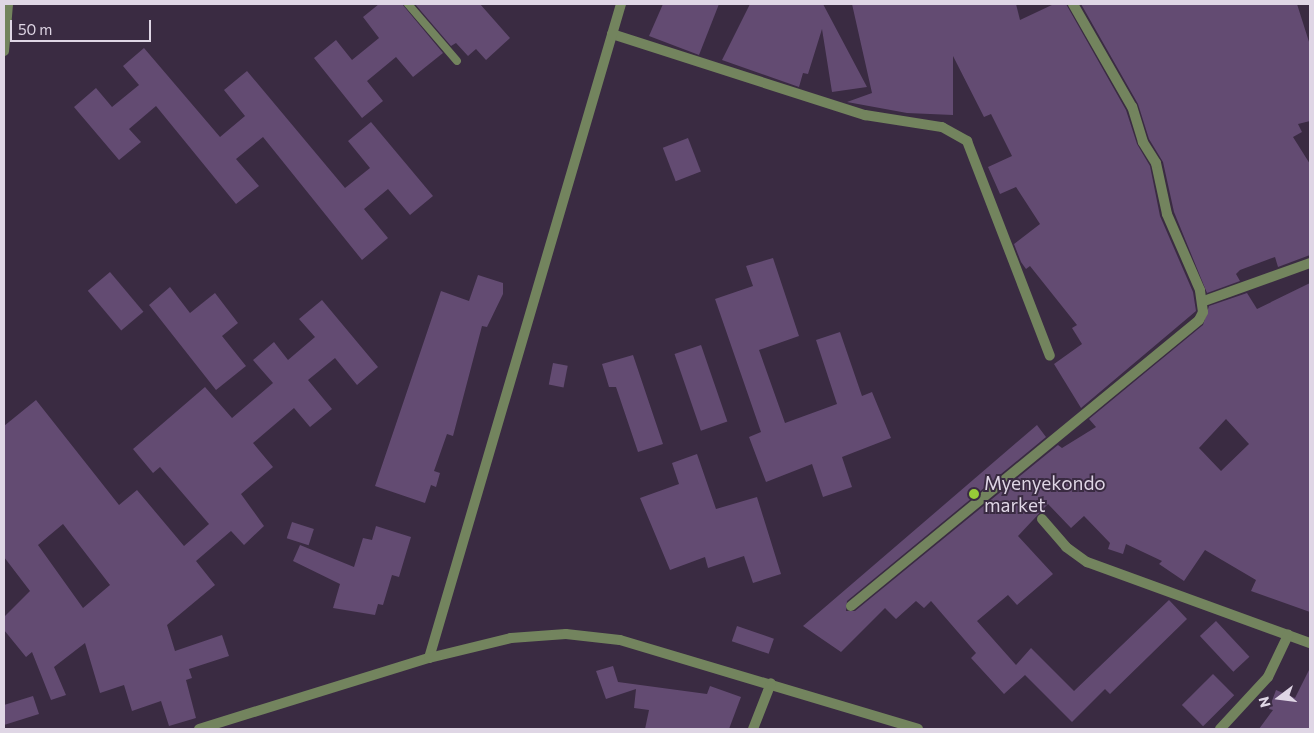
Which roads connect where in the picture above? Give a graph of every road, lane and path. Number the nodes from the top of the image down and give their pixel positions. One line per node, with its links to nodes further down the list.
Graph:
1 (8, 4): 6 (street)
2 (408, 4): 7 (lane)
3 (621, 4): 5 (street)
4 (1073, 4): 9 (street)
5 (612, 34): 10 (street); 15 (street)
6 (4, 51)
7 (457, 61)
8 (1310, 263): 9 (street)
9 (1204, 301): 12 (street)
10 (1050, 356)
11 (1042, 519): 13 (street)
12 (851, 606)
13 (1288, 635): 14 (street); 20 (street)
14 (1310, 643)
15 (429, 658): 16 (street); 17 (street)
16 (771, 682): 18 (street); 19 (street)
17 (199, 729)
18 (752, 729)
19 (918, 729)
20 (1220, 729)

